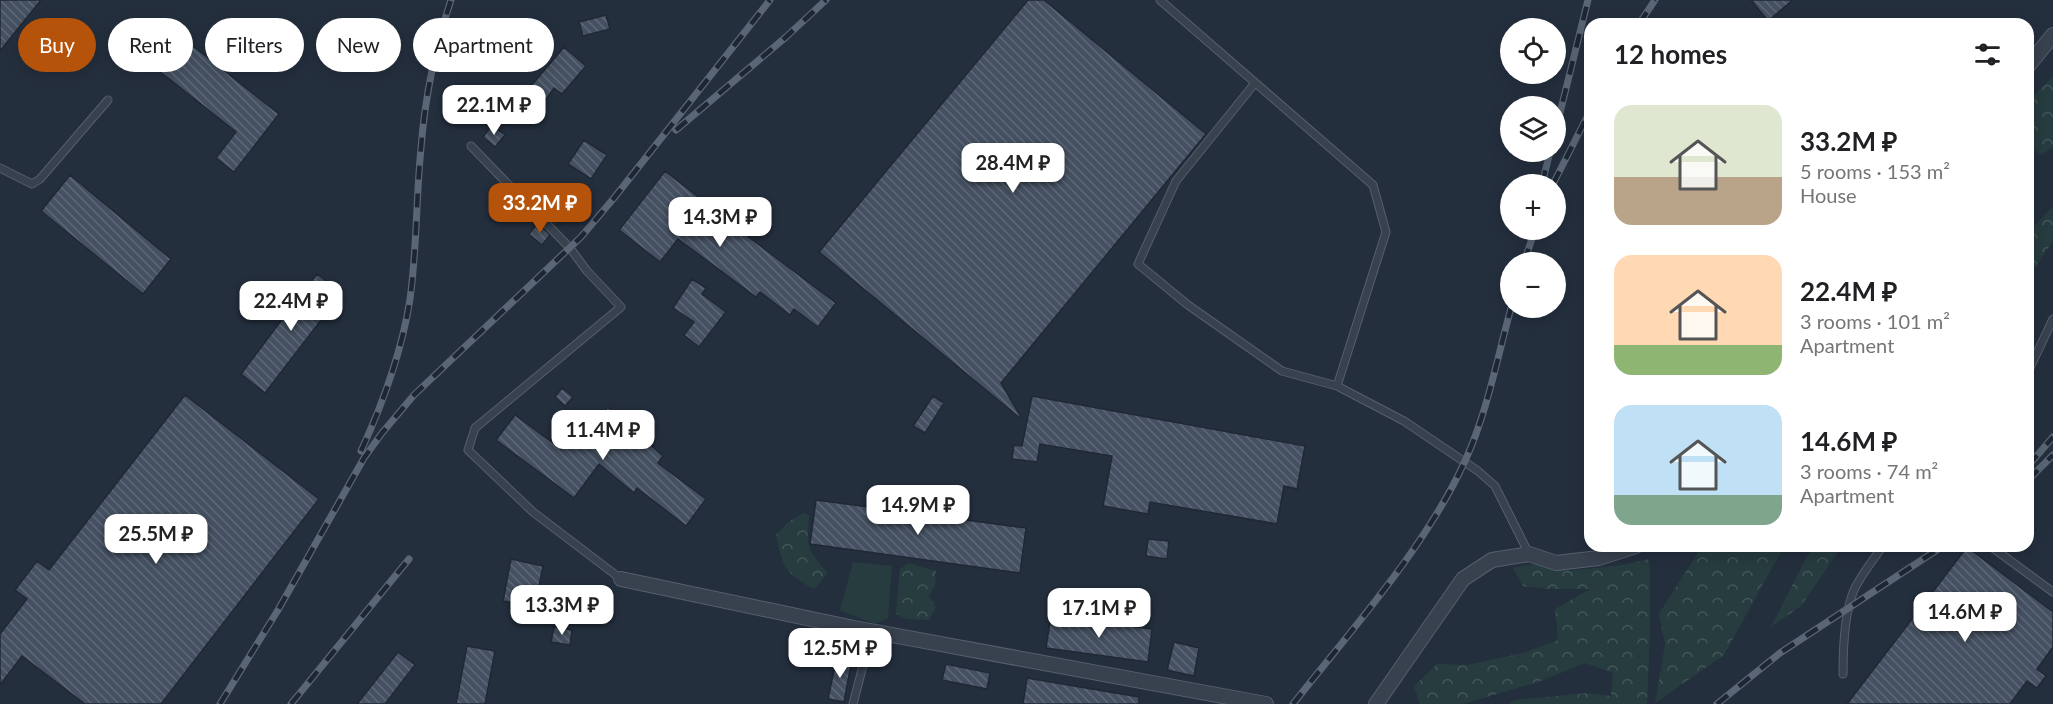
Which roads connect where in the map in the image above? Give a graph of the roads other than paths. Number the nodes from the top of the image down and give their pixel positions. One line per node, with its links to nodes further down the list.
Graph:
1 (1160, 0): 4 (lane)
2 (2053, 35): 3 (street)
3 (2034, 59)
4 (1255, 83): 10 (lane); 10 (lane)
5 (108, 100): 7 (lane)
6 (471, 146): 15 (lane)
7 (0, 168)
8 (2053, 319): 9 (lane)
9 (2034, 359)
10 (1337, 386): 14 (lane)
11 (1618, 552): 14 (street)
12 (1879, 552): 18 (lane)
13 (1997, 552): 16 (lane)
14 (1529, 554): 21 (street)
15 (621, 579): 17 (street)
16 (2053, 592)
17 (872, 631): 19 (lane); 20 (street)
18 (1843, 674)
19 (854, 704)
20 (1266, 704)
21 (1376, 704)

